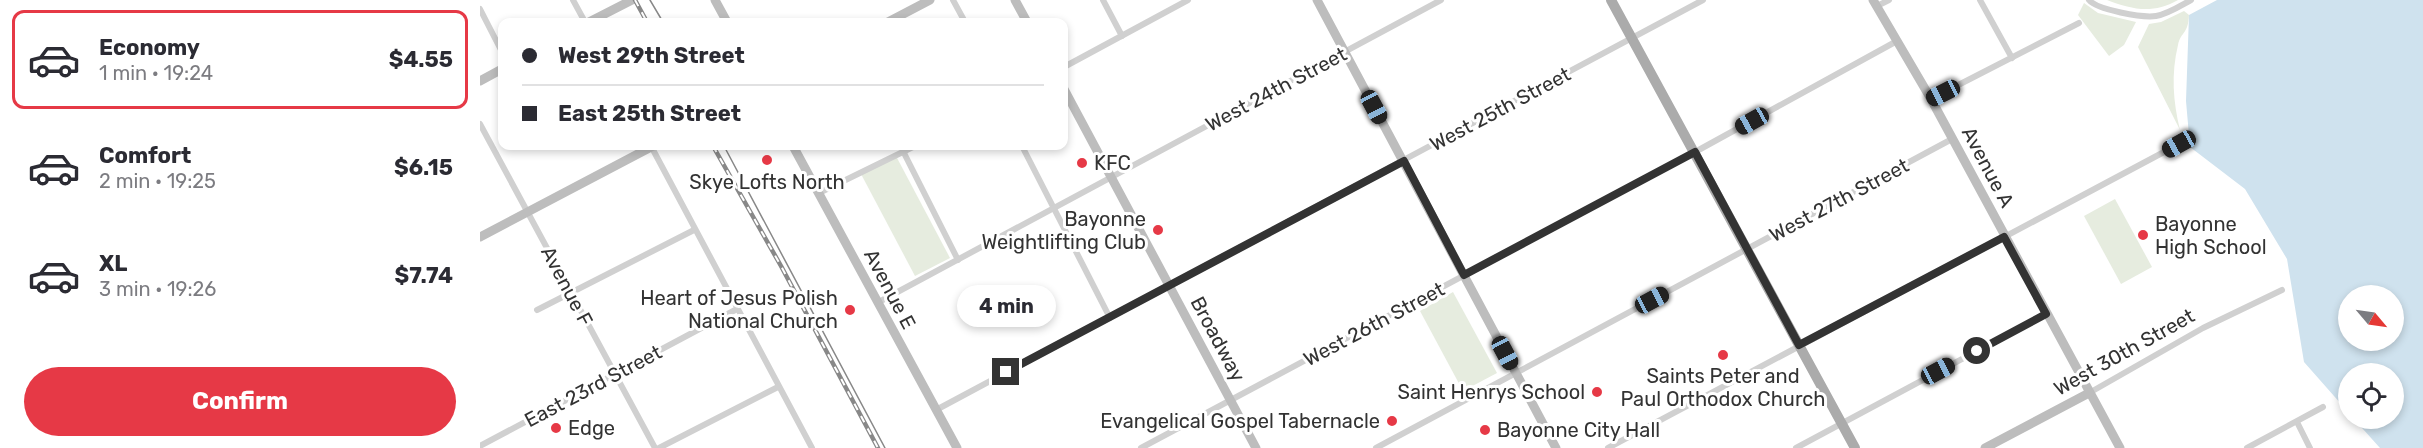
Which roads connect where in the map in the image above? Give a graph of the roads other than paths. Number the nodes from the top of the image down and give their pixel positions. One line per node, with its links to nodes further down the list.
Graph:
1 (573, 0): 19 (street)
2 (632, 0): 20 (street)
3 (715, 0): 21 (street)
4 (953, 0): 23 (street)
5 (1015, 0): 24 (street)
6 (1103, 0): 26 (street)
7 (1188, 0): 26 (street)
8 (1317, 0): 30 (street)
9 (1441, 0): 30 (street, West 24th Street)
10 (1611, 0): 27 (main road)
11 (1703, 0): 27 (street, West 25th Street)
12 (1889, 0): 17 (street)
13 (1980, 0): 31 (street)
14 (2089, 0): 15 (street)
15 (2190, 0)
16 (923, 1): 22 (street)
17 (1875, 3): 28 (street, Avenue A)
18 (480, 9): 29 (street)
19 (584, 18)
20 (595, 18)
21 (725, 18)
22 (895, 18)
23 (963, 18)
24 (1025, 18)
25 (2079, 23): 31 (street)
26 (1122, 36): 32 (street)
27 (1632, 38): 45 (main road); 46 (street, West 25th Street)
28 (1897, 41): 36 (street, Avenue A); 45 (street, West 26th Street)
29 (498, 44)
30 (1345, 53): 46 (street); 47 (street, West 24th Street)
31 (2012, 58): 36 (street)
32 (1068, 65)
33 (498, 71): 34 (street)
34 (480, 81)
35 (1068, 96): 47 (street, Broadway)
36 (1931, 99): 38 (street, Avenue A)
37 (480, 124): 50 (street, Avenue F)
38 (1952, 139): 53 (street, Avenue A); 54 (street, West 27th Street)
39 (2179, 144): 53 (street)
40 (644, 150): 50 (street)
41 (654, 150): 51 (street)
42 (795, 150): 48 (street, Avenue E)
43 (1024, 150): 49 (street)
44 (903, 151): 48 (street); 55 (street)
45 (1695, 152): 54 (main road); 56 (street, West 26th Street)
46 (1404, 161): 56 (street); 57 (street, West 25th Street)
47 (1112, 177): 49 (street, West 24th Street); 57 (street, Broadway)
48 (819, 193): 60 (street, Avenue E)
49 (1052, 209): 55 (street, West 24th Street); 64 (street)
50 (528, 212): 52 (street); 59 (street, Avenue F)
51 (694, 230): 59 (street); 61 (street)
52 (480, 237)
53 (2004, 237): 63 (street, Avenue A); 65 (street)
54 (1747, 249): 65 (main road); 66 (street, West 27th Street)
55 (958, 260): 60 (street, West 24th Street)
56 (1464, 275): 66 (street); 70 (street, West 26th Street)
57 (1169, 287): 64 (street, West 25th Street); 70 (street, Broadway)
58 (2282, 290): 69 (street, West 30th Street)
59 (571, 295): 62 (street); 67 (street, Avenue F)
60 (877, 303): 72 (street, Avenue E)
61 (737, 309): 67 (street, East 23rd Street); 68 (street)
62 (537, 310)
63 (2046, 314): 69 (street, Avenue A); 74 (street)
64 (1110, 318): 72 (street, West 25th Street)
65 (1799, 345): 74 (main road); 83 (street)
66 (1516, 373): 81 (street, West 27th Street); 82 (street)
67 (615, 374): 75 (street, East 23rd Street); 76 (street, Avenue F)
68 (778, 387): 76 (street); 77 (street)
69 (2089, 393): 86 (street, West 30th Street); 87 (street, Avenue A)
70 (1230, 401): 79 (street, West 26th Street); 80 (street, Broadway)
71 (2323, 407): 73 (street)
72 (936, 410): 78 (street, Avenue E)
73 (2296, 422): 88 (street); 89 (street)
74 (1842, 423): 84 (street); 85 (main road)
75 (480, 447)
76 (657, 448)
77 (812, 448)
78 (957, 448)
79 (1141, 448)
80 (1256, 448)
81 (1376, 448)
82 (1556, 448)
83 (1608, 448)
84 (1796, 448)
85 (1856, 448)
86 (1985, 448)
87 (2120, 448)
88 (2247, 448)
89 (2310, 448)

